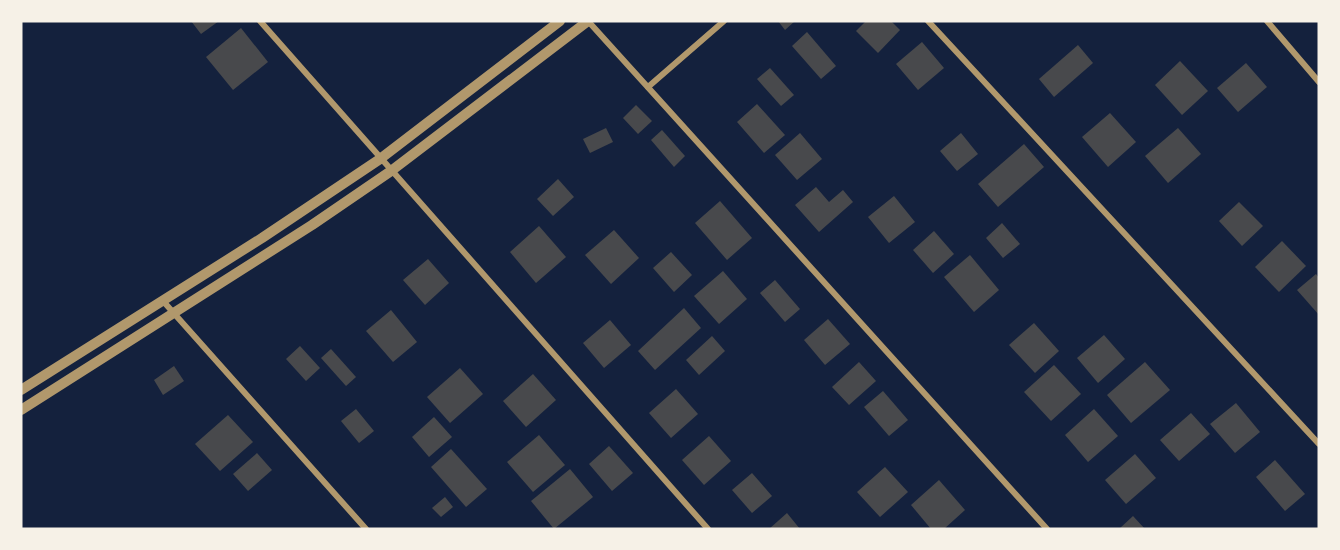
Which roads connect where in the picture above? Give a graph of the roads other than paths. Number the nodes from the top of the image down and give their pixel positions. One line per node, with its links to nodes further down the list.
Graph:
1 (260, 21): 9 (street)
2 (560, 21): 9 (street)
3 (588, 21): 8 (street); 10 (street)
4 (724, 21): 8 (street)
5 (928, 21): 15 (street)
6 (1267, 21): 7 (street)
7 (1319, 82)
8 (648, 87): 18 (street)
9 (380, 159): 10 (street); 11 (street)
10 (391, 171): 12 (street); 17 (street)
11 (163, 301): 12 (street); 13 (street)
12 (173, 315): 14 (street); 16 (street)
13 (21, 390)
14 (21, 410)
15 (1319, 444)
16 (366, 529)
17 (708, 529)
18 (1047, 529)

